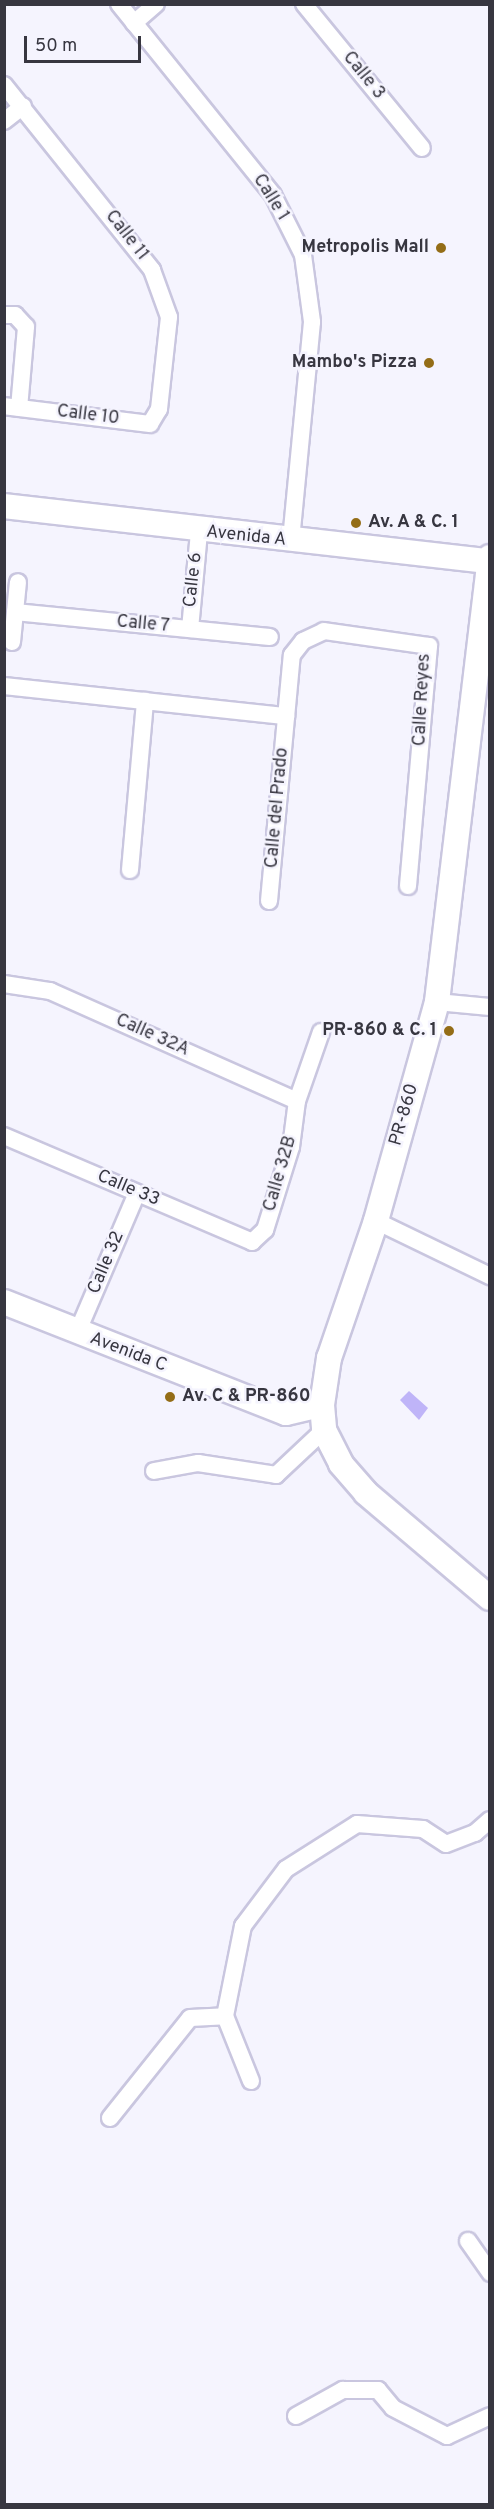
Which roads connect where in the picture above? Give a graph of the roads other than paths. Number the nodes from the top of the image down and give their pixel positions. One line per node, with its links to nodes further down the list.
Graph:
1 (119, 4): 4 (street, Calle 1)
2 (156, 4): 4 (street)
3 (304, 4): 8 (street, Calle 3)
4 (134, 23): 14 (street, Calle 1)
5 (4, 85): 6 (street, Calle 11)
6 (23, 106): 7 (street); 11 (street, Calle 11)
7 (4, 121)
8 (422, 148)
9 (4, 315): 10 (street, Calle 10)
10 (12, 407): 11 (street, Calle 10)
11 (154, 416)
12 (4, 506): 13 (street, Avenida A)
13 (199, 532): 14 (street, Avenida A); 18 (street, Calle 6)
14 (291, 541): 15 (street, Avenida A)
15 (489, 559): 28 (street, PR-860 / PR-860)
16 (18, 582): 17 (street)
17 (15, 612): 18 (street, Calle 7); 20 (street)
18 (190, 629): 19 (street, Calle 7)
19 (270, 637)
20 (12, 642)
21 (4, 686): 22 (street)
22 (145, 701): 23 (street); 24 (street)
23 (286, 716): 25 (street, Calle Reyes); 26 (street, Calle del Prado)
24 (130, 870)
25 (408, 886)
26 (269, 901)
27 (4, 984): 31 (street, Calle 32A)
28 (437, 1002): 29 (street); 34 (street, PR-860 / PR-860)
29 (489, 1007)
30 (321, 1032): 31 (street, Calle 32B)
31 (297, 1101): 35 (street, Calle 32B)
32 (4, 1136): 33 (street, Calle 33)
33 (137, 1193): 35 (street, Calle 33); 38 (street, Calle 32)
34 (375, 1221): 36 (street); 39 (street, PR-860 / PR-860)
35 (252, 1242)
36 (489, 1276)
37 (4, 1302): 38 (street, Avenida C)
38 (77, 1333): 39 (street, Avenida C)
39 (322, 1405): 40 (street, PR-860 / PR-860)
40 (324, 1430): 41 (street); 42 (street, PR-860 / PR-860)
41 (154, 1471)
42 (489, 1598)
43 (489, 1820): 44 (street)
44 (225, 2016): 45 (street); 46 (street)
45 (251, 2081)
46 (110, 2118)
47 (489, 2255): 48 (street)
48 (489, 2273)
49 (296, 2416): 50 (street)
50 (489, 2416)

